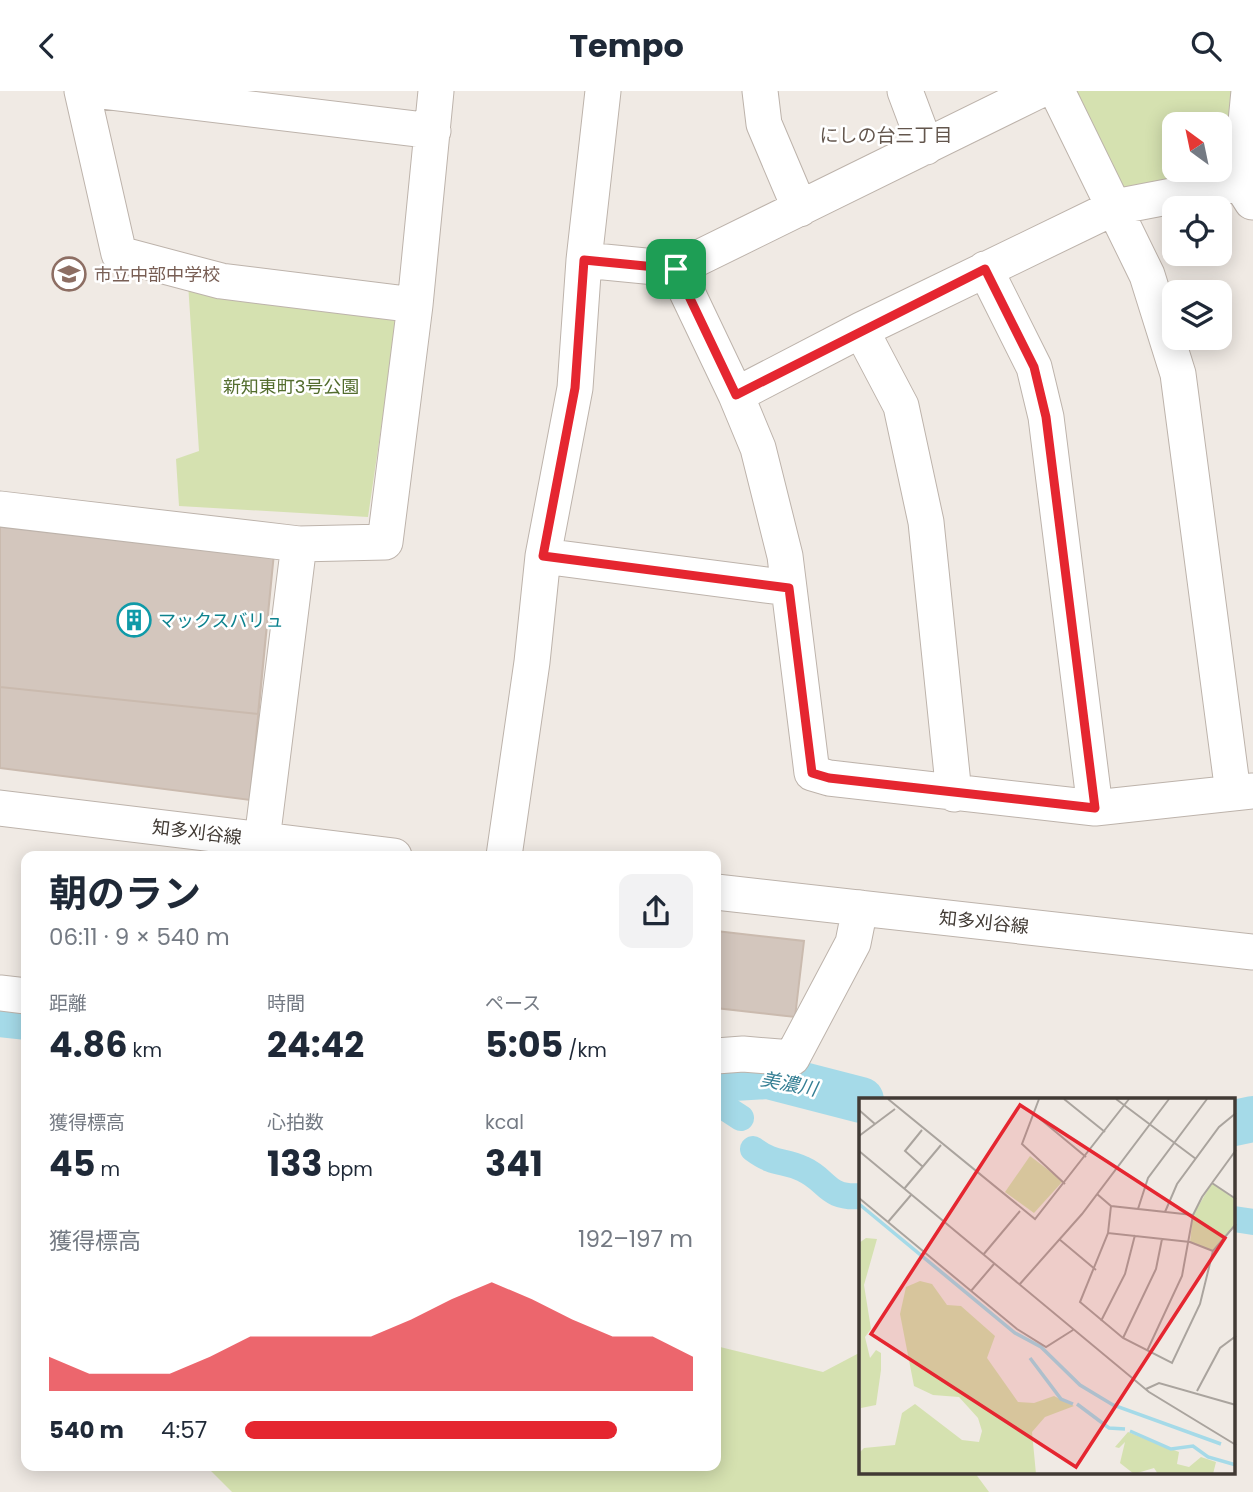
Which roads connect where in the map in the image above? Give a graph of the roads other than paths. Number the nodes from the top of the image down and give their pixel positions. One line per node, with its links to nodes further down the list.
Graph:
1 (82, 91): 18 (street)
2 (101, 91): 10 (street)
3 (436, 91): 10 (street)
4 (603, 91): 15 (street)
5 (760, 91): 14 (street)
6 (905, 91): 11 (street)
7 (1038, 91): 11 (street)
8 (1057, 91): 13 (street)
9 (1249, 91): 12 (street)
10 (433, 131): 18 (street)
11 (926, 146): 14 (street)
12 (1247, 193): 13 (street)
13 (1115, 207): 17 (street); 25 (street)
14 (800, 209): 16 (street)
15 (584, 260): 16 (street); 23 (street)
16 (676, 269): 20 (street)
17 (985, 269): 19 (street); 28 (street)
18 (415, 305): 22 (street)
19 (861, 330): 20 (street); 26 (street)
20 (736, 395): 24 (street)
21 (0, 509): 22 (street)
22 (299, 544): 29 (street)
23 (543, 556): 24 (street); 31 (street)
24 (789, 588): 26 (street)
25 (1243, 792): 28 (street)
26 (954, 794): 28 (street)
27 (0, 808): 29 (street, 知多刈谷線)
28 (1095, 808)
29 (262, 840): 30 (street, 知多刈谷線)
30 (326, 851)
31 (505, 851)
32 (721, 893): 33 (street, 知多刈谷線)
33 (860, 908): 34 (street, 知多刈谷線); 37 (street)
34 (1253, 952)
35 (0, 993): 36 (street)
36 (21, 995)
37 (721, 1056)

